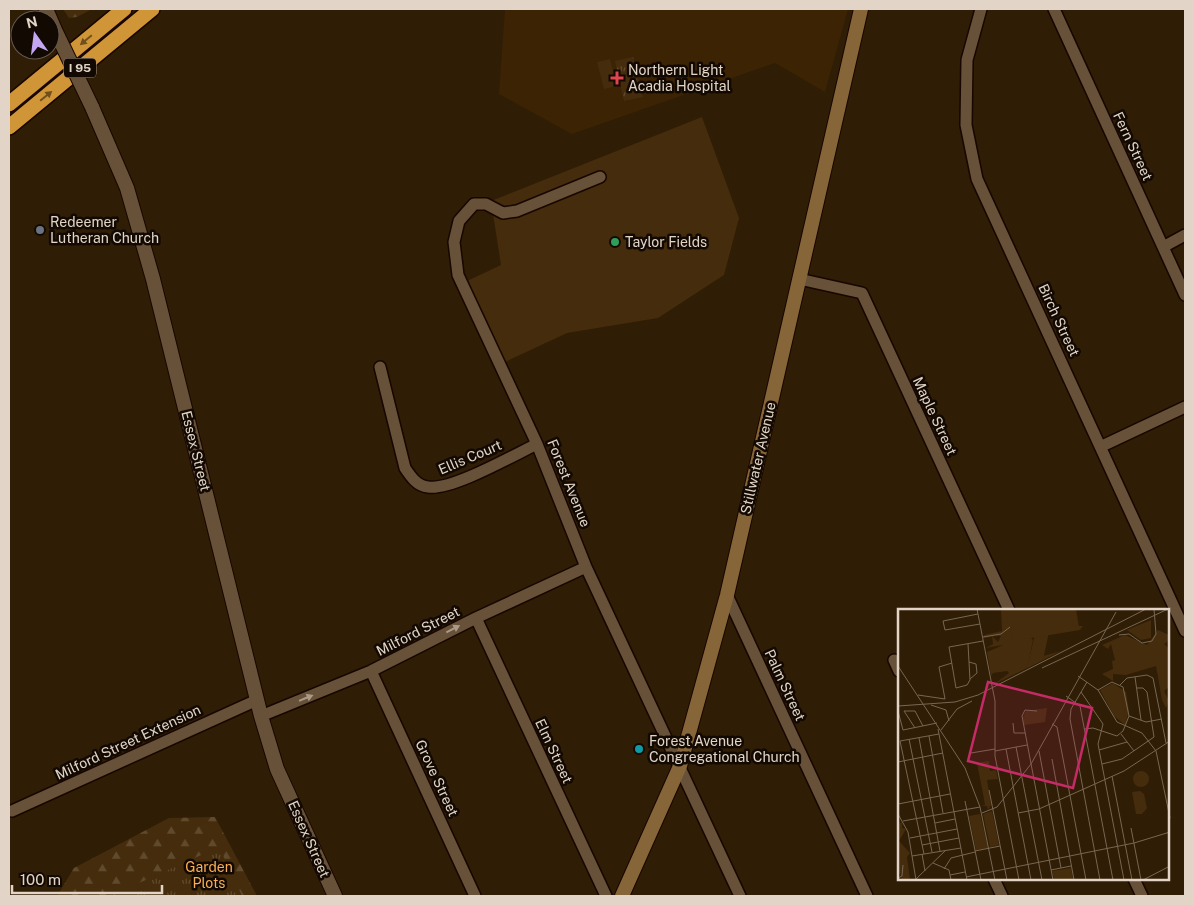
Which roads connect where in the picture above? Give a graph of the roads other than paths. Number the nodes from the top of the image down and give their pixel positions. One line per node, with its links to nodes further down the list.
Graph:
1 (46, 9): 26 (street, Essex Street, bridge)
2 (124, 9): 7 (highway, I 95, one-way to 7)
3 (152, 9): 8 (highway, I 95, one-way to 3)
4 (861, 9): 12 (main road, Stillwater Avenue)
5 (982, 9): 17 (street, Birch Street)
6 (1054, 9): 11 (street, Fern Street)
7 (9, 104)
8 (9, 127)
9 (600, 177): 16 (street, Forest Avenue)
10 (1185, 235): 11 (street)
11 (1163, 247): 13 (street, Fern Street)
12 (799, 279): 19 (main road, Stillwater Avenue); 20 (street, Maple Street)
13 (1185, 295)
14 (380, 367): 16 (street, Ellis Court)
15 (1185, 407): 17 (street)
16 (537, 444): 18 (street, Forest Avenue)
17 (1102, 446): 22 (street, Birch Street)
18 (586, 567): 21 (street, Milford Street); 28 (street, Forest Avenue)
19 (727, 595): 28 (main road, Stillwater Avenue); 37 (street, Palm Street)
20 (1009, 609)
21 (476, 618): 25 (street, Milford Street, one-way to 21); 34 (street, Elm Street)
22 (1185, 631)
23 (894, 660): 24 (street)
24 (898, 669)
25 (371, 671): 27 (street, Milford Street, one-way to 25); 33 (street, Grove Street)
26 (257, 700): 27 (street, Essex Street); 29 (street, Milford Street Extension)
27 (261, 716): 32 (street, Essex Street)
28 (680, 766): 35 (main road, Stillwater Avenue); 36 (street, Forest Avenue)
29 (12, 811)
30 (994, 880): 38 (street)
31 (1134, 880): 39 (street)
32 (335, 896)
33 (475, 896)
34 (606, 896)
35 (622, 896)
36 (740, 896)
37 (867, 896)
38 (1002, 896)
39 (1142, 896)

